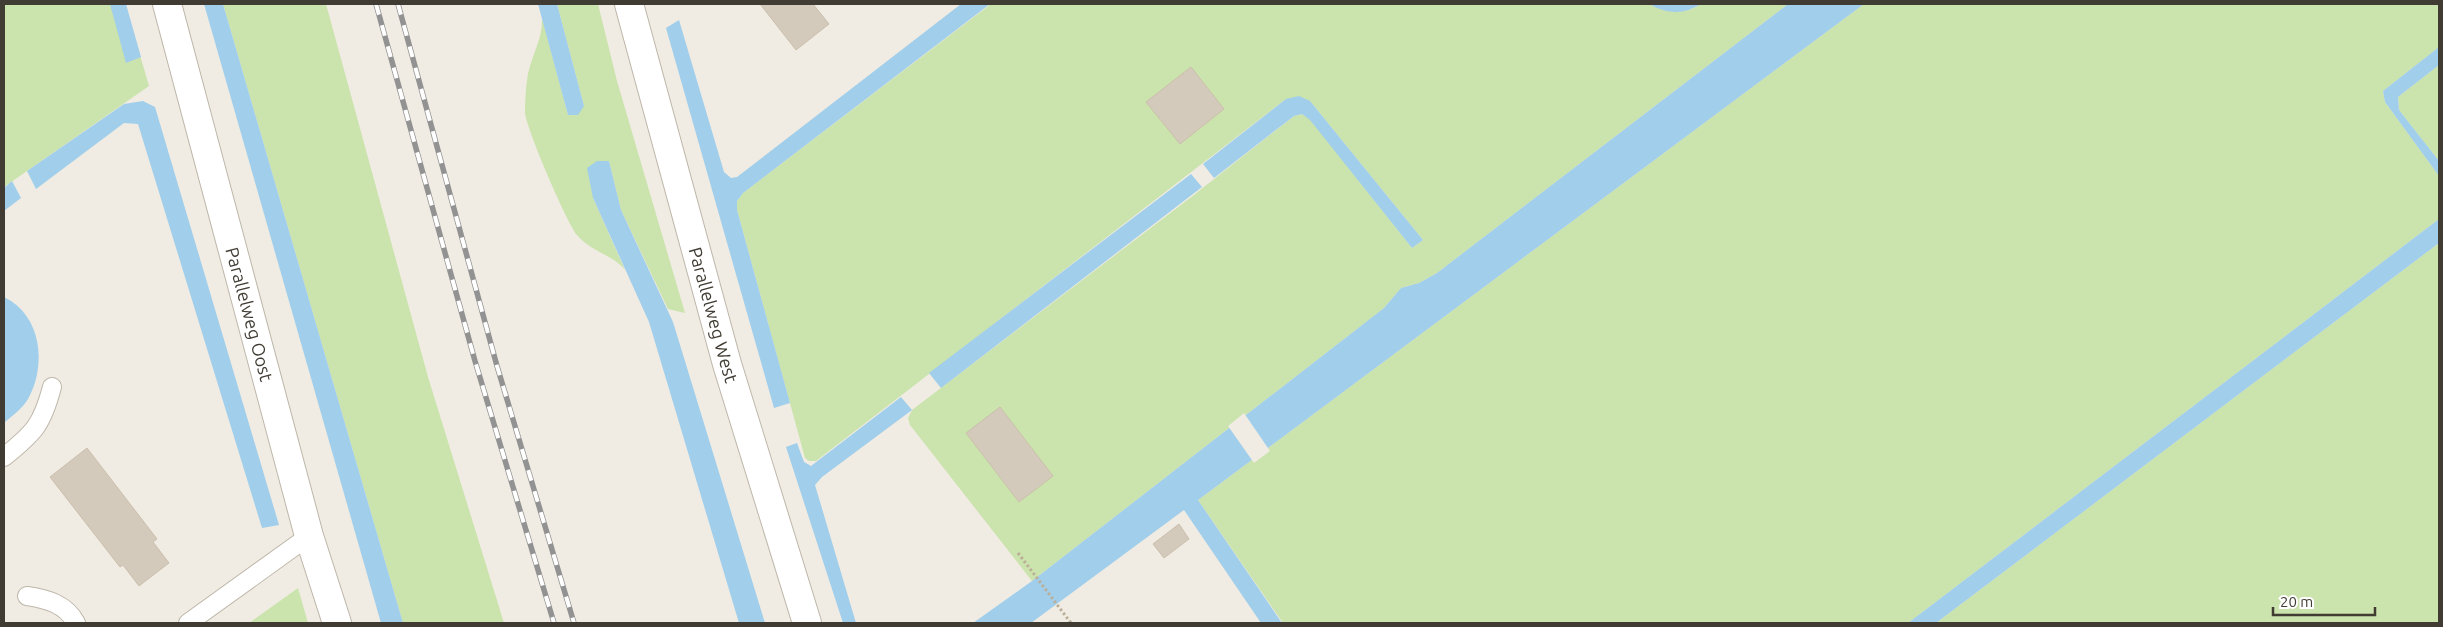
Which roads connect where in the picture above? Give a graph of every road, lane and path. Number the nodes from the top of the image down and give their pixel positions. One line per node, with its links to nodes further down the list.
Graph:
1 (167, 4): 5 (street, Parallelweg Oost)
2 (629, 4): 11 (street, Parallelweg West)
3 (52, 387): 4 (lane)
4 (4, 457)
5 (309, 536): 9 (lane); 10 (street, Parallelweg Oost)
6 (1018, 553): 12 (path)
7 (27, 596): 8 (lane)
8 (76, 623)
9 (188, 623)
10 (336, 623)
11 (807, 623)
12 (1071, 623)

